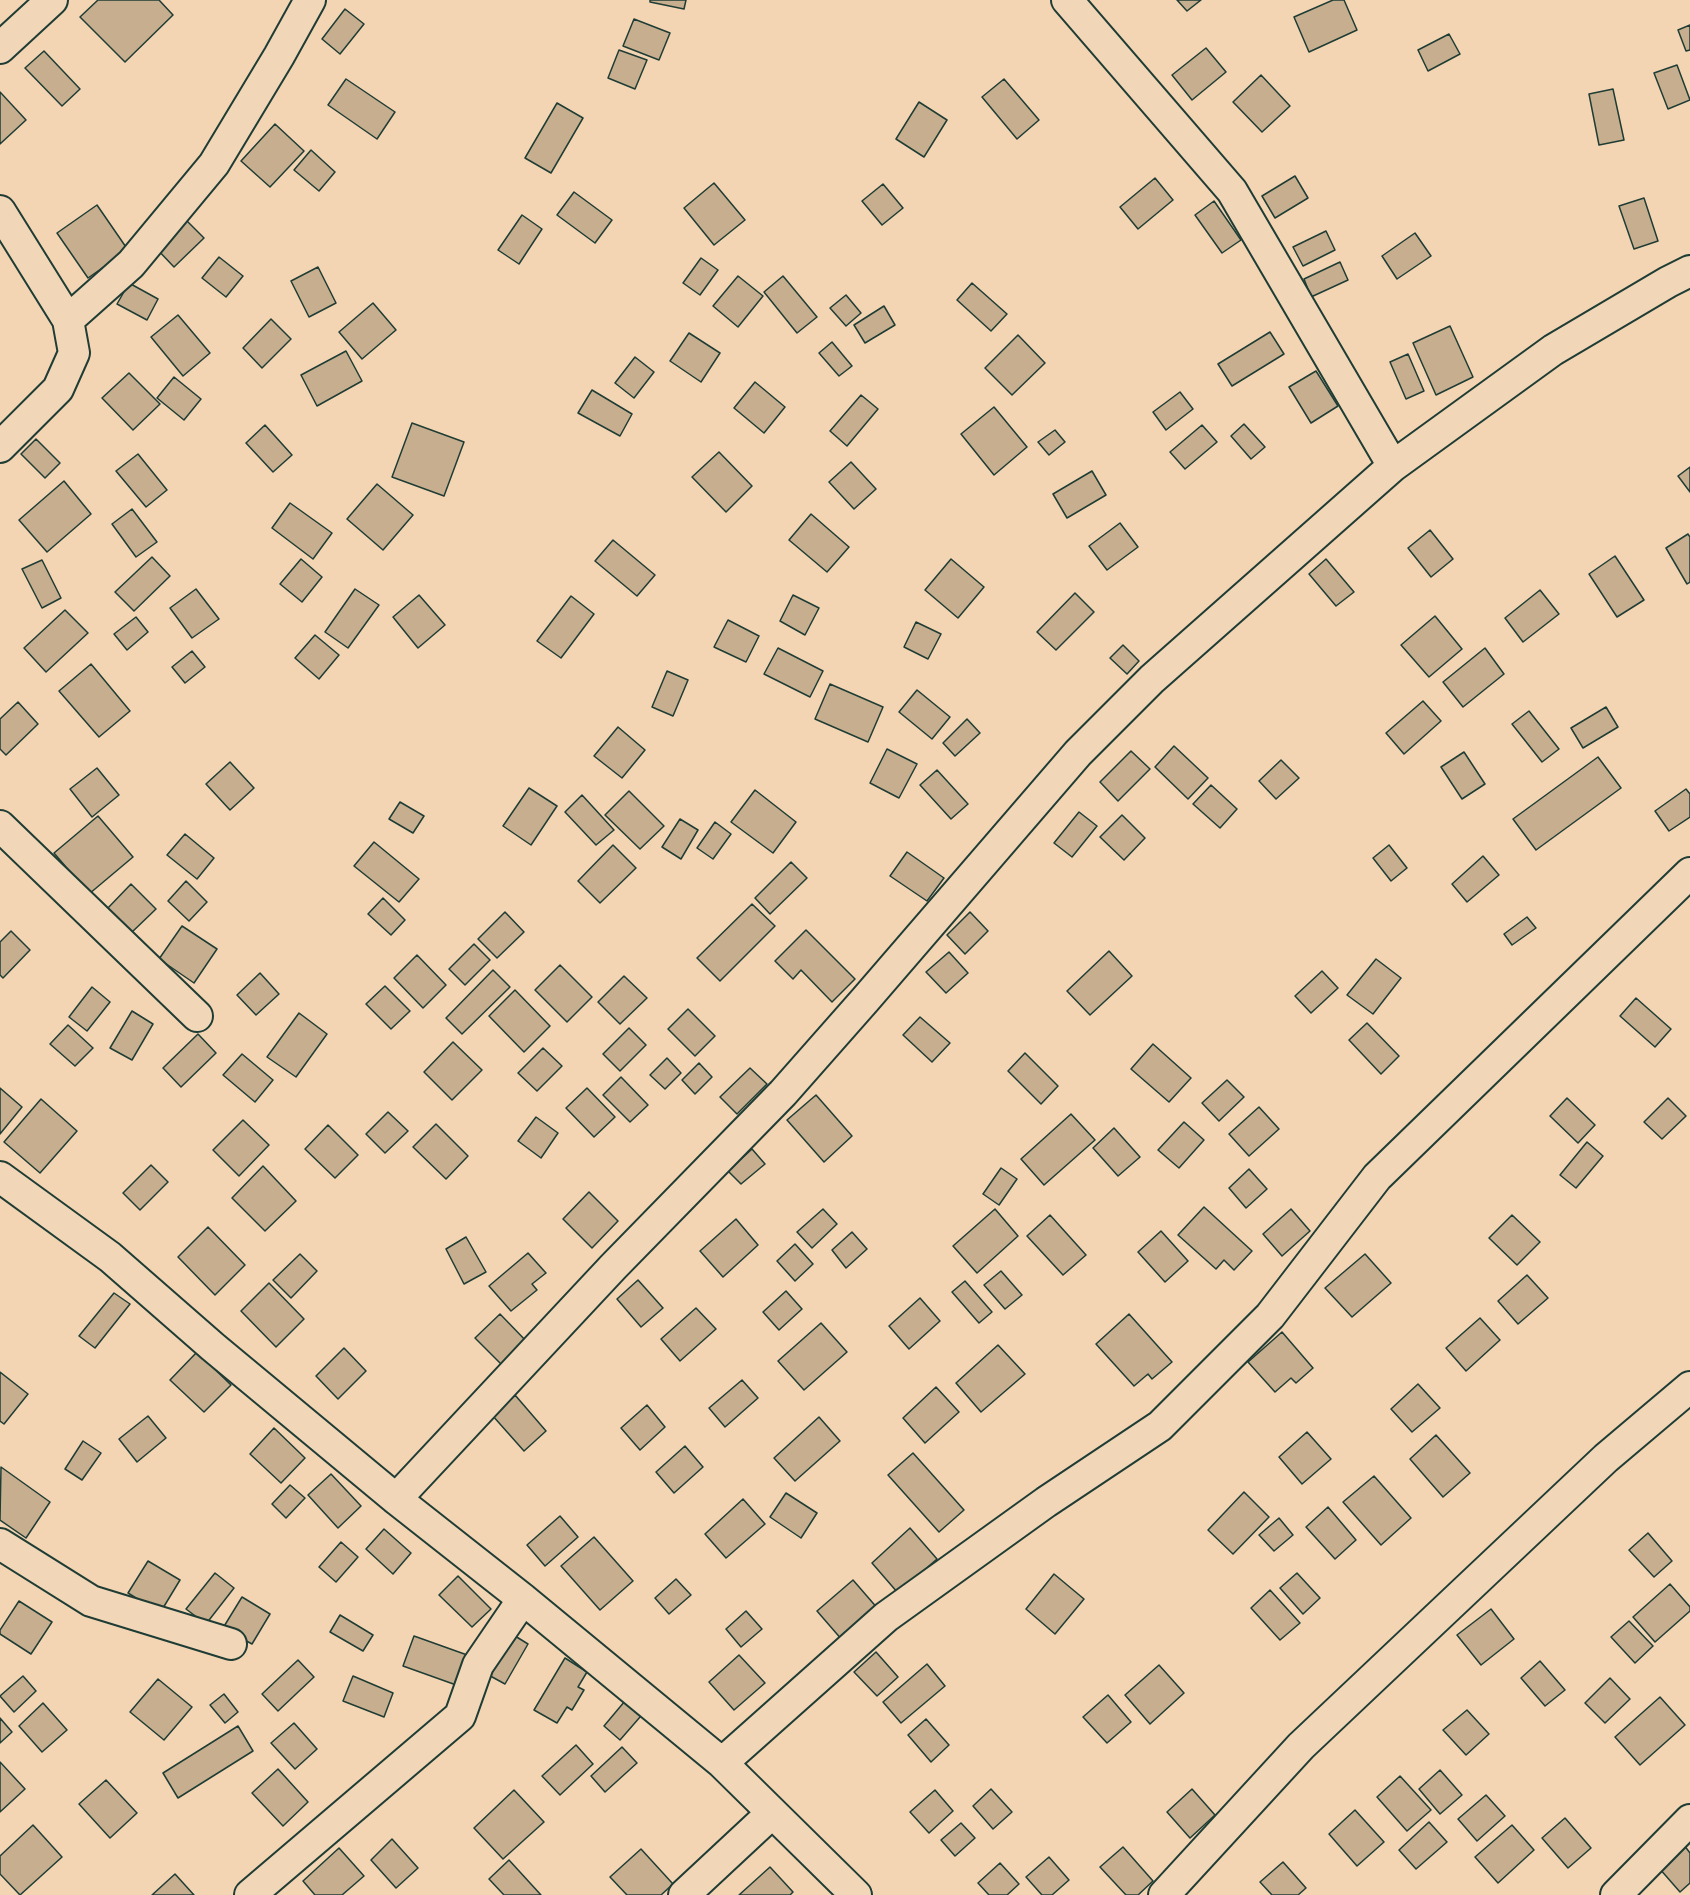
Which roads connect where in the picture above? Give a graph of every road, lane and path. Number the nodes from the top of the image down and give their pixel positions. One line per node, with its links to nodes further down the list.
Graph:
1 (52, 0): 4 (street)
2 (310, 0): 7 (street)
3 (1067, 0): 9 (street)
4 (0, 48)
5 (0, 211): 7 (street)
6 (1690, 271): 9 (street)
7 (68, 320): 8 (street)
8 (0, 447)
9 (1393, 466): 15 (street)
10 (0, 826): 12 (street)
11 (1690, 873): 19 (street)
12 (197, 1016)
13 (0, 1177): 15 (street)
14 (1690, 1387): 25 (street)
15 (396, 1499): 17 (street)
16 (0, 1544): 18 (street)
17 (523, 1599): 19 (street); 22 (street)
18 (231, 1644)
19 (722, 1763): 20 (street)
20 (772, 1813): 23 (street); 24 (street)
21 (1690, 1820): 26 (street)
22 (250, 1895)
23 (684, 1895)
24 (856, 1895)
25 (1164, 1895)
26 (1616, 1895)

